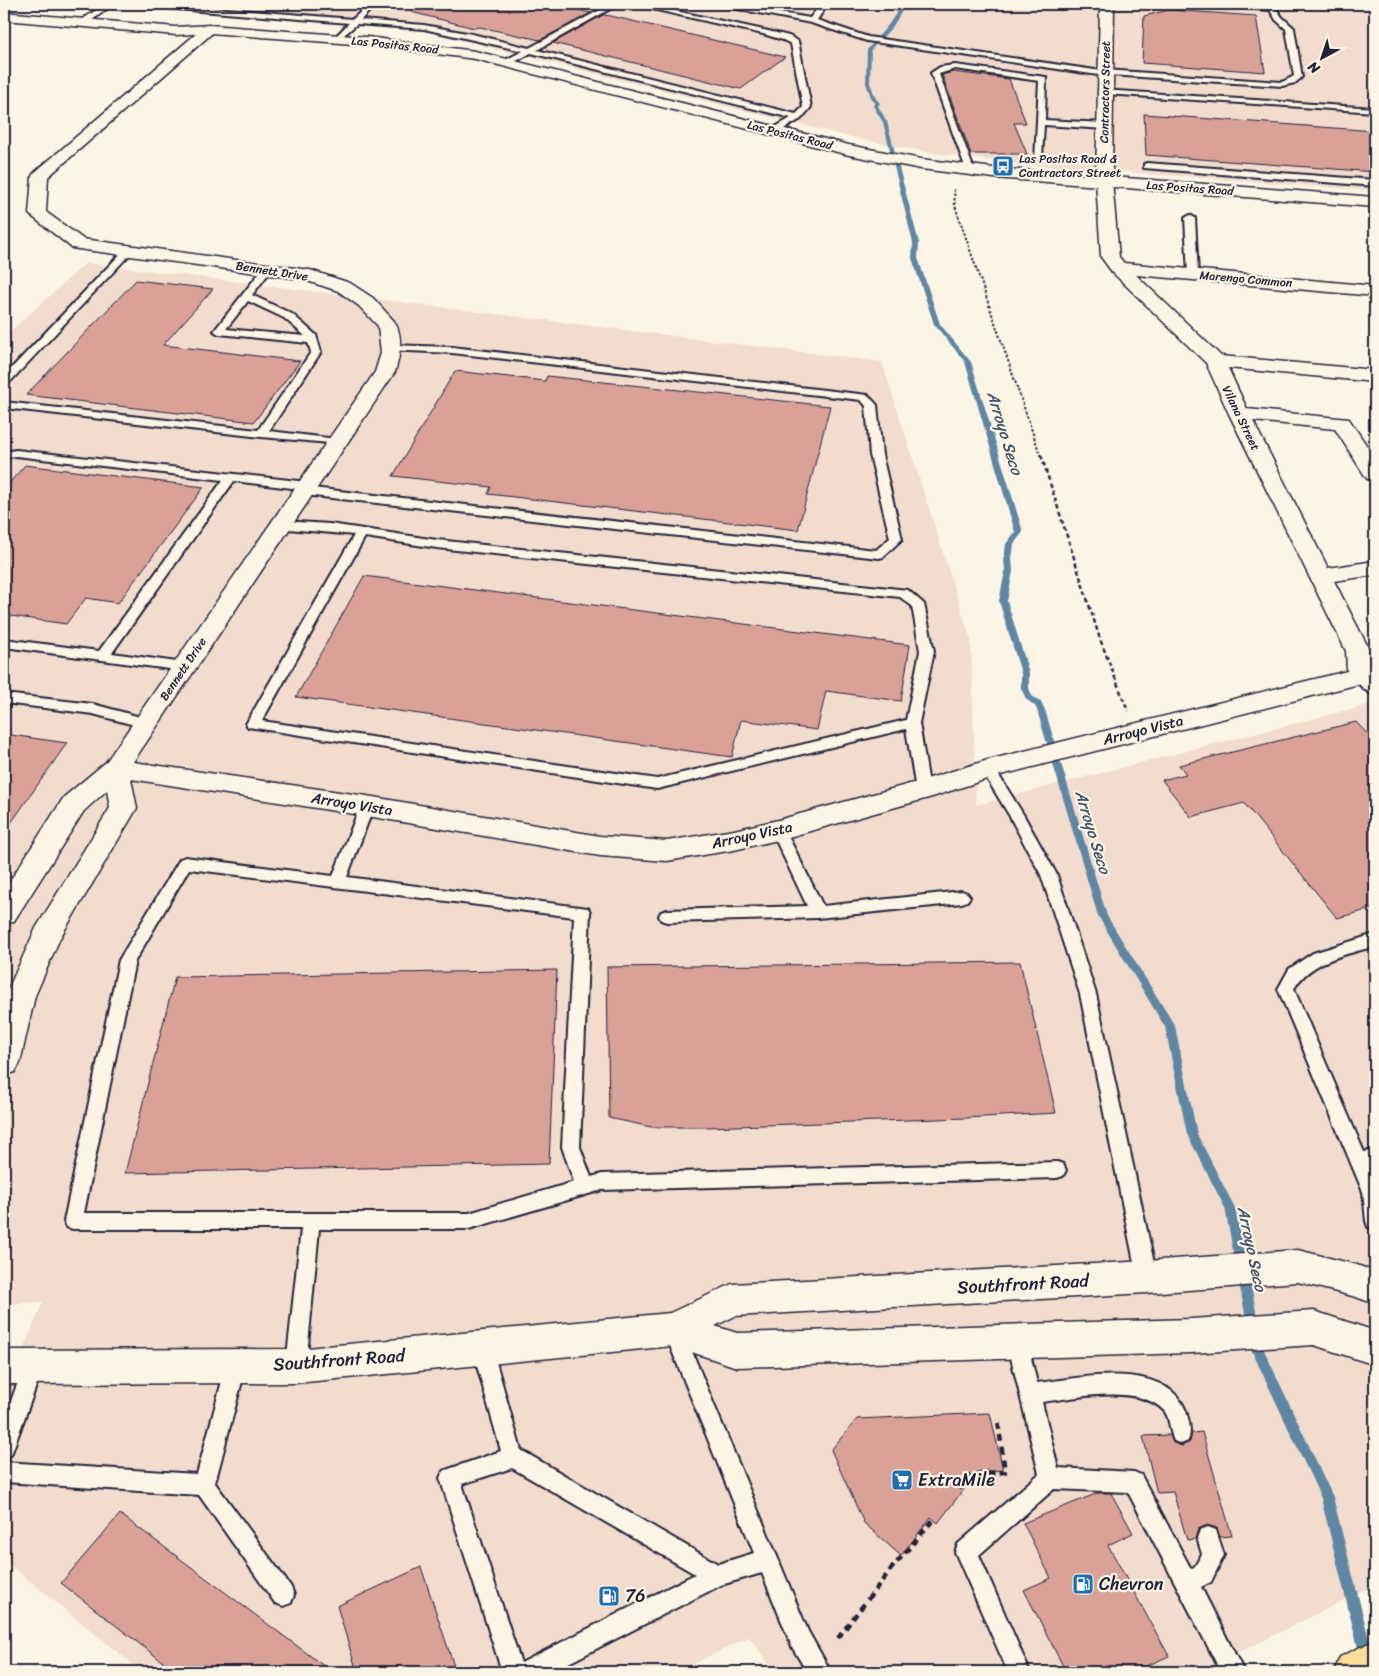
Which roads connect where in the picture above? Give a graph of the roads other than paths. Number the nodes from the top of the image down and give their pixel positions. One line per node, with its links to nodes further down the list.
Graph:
1 (109, 4): 12 (lane)
2 (139, 4): 15 (lane)
3 (373, 4): 15 (lane)
4 (616, 4): 19 (lane)
5 (634, 4): 24 (lane)
6 (716, 4): 14 (lane)
7 (825, 4): 14 (lane)
8 (1107, 4): 21 (street, Contractors Street)
9 (1215, 4): 11 (lane)
10 (4, 5): 12 (street, Las Positas Road)
11 (1271, 6): 21 (lane)
12 (96, 13): 16 (lane); 17 (street, Las Positas Road)
13 (4, 16): 16 (street, Las Positas Road)
14 (812, 21): 21 (lane)
15 (356, 22): 18 (lane); 19 (lane)
16 (83, 23): 17 (street, Las Positas Road)
17 (210, 29): 18 (street, Las Positas Road); 37 (street, Bennett Drive)
18 (337, 39): 20 (street, Las Positas Road)
19 (529, 50): 20 (lane); 24 (lane)
20 (506, 63): 27 (street, Las Positas Road)
21 (1105, 73): 22 (street, Contractors Street)
22 (1105, 92): 23 (lane); 26 (street, Contractors Street)
23 (1375, 110)
24 (798, 117): 27 (lane)
25 (1040, 122): 26 (lane); 28 (lane); 30 (lane)
26 (1104, 126): 32 (street, Contractors Street)
27 (775, 131): 30 (street, Las Positas Road)
28 (1038, 158)
29 (1147, 166): 31 (lane)
30 (970, 170): 32 (street, Las Positas Road)
31 (1203, 170): 33 (lane); 34 (lane)
32 (1104, 181): 34 (street, Las Positas Road); 38 (street, Vilana Street)
33 (1375, 183)
34 (1205, 189): 35 (street, Las Positas Road)
35 (1375, 202)
36 (1190, 218): 40 (lane)
37 (128, 251): 39 (street, Bennett Drive); 47 (lane)
38 (1118, 268): 40 (street, Marengo Common); 45 (street, Vilana Street)
39 (267, 269): 42 (lane); 44 (street, Bennett Drive)
40 (1193, 275): 41 (street, Marengo Common)
41 (1375, 291)
42 (246, 296): 43 (lane); 43 (lane)
43 (313, 340): 50 (lane)
44 (390, 348): 51 (street, Bennett Drive); 55 (lane)
45 (1215, 361): 46 (street); 49 (street, Vilana Street)
46 (1375, 376)
47 (4, 382)
48 (4, 405): 50 (lane)
49 (1239, 414): 53 (street); 59 (street, Vilana Street)
50 (260, 434): 51 (lane)
51 (337, 442): 55 (street, Bennett Drive)
52 (4, 455): 54 (lane)
53 (1375, 474)
54 (231, 477): 55 (lane); 61 (lane)
55 (306, 489): 56 (street, Bennett Drive)
56 (281, 525): 57 (lane); 62 (street, Bennett Drive)
57 (362, 533): 66 (lane); 66 (lane)
58 (1375, 568): 59 (street)
59 (1319, 576): 63 (street, Vilana Street)
60 (4, 643): 61 (lane)
61 (103, 656): 62 (lane)
62 (184, 667): 65 (street, Bennett Drive)
63 (1370, 680): 68 (street, Arroyo Vista)
64 (4, 698): 65 (lane)
65 (146, 723): 67 (street, Bennett Drive)
66 (912, 723): 69 (lane)
67 (115, 768): 70 (street, Arroyo Vista); 75 (street, Bennett Drive); 78 (street)
68 (988, 769): 69 (street, Arroyo Vista); 84 (lane)
69 (923, 790): 71 (street, Arroyo Vista)
70 (367, 806): 71 (street, Arroyo Vista); 72 (lane)
71 (778, 830): 74 (lane)
72 (338, 882): 81 (lane); 82 (lane)
73 (962, 897): 74 (lane)
74 (818, 912): 76 (lane)
75 (4, 913)
76 (667, 916)
77 (1375, 940): 79 (lane)
78 (4, 1063)
79 (1367, 1160): 83 (lane)
80 (1057, 1170): 81 (lane)
81 (585, 1187): 82 (lane)
82 (311, 1221): 91 (lane)
83 (1375, 1221)
84 (1155, 1276): 85 (street, Southfront Road); 86 (street, Southfront Road)
85 (1375, 1288)
86 (673, 1329): 87 (street, Southfront Road); 88 (street, Southfront Road); 101 (lane)
87 (1016, 1341): 89 (street, Southfront Road); 93 (lane)
88 (482, 1348): 91 (street, Southfront Road); 96 (lane)
89 (1375, 1348)
90 (236, 1366): 91 (street, Southfront Road); 92 (street, Southfront Road); 99 (lane)
91 (296, 1366)
92 (18, 1367): 95 (lane)
93 (1029, 1394): 94 (lane); 98 (lane)
94 (1181, 1434)
95 (4, 1448)
96 (513, 1457): 102 (lane); 106 (lane)
97 (4, 1472): 99 (lane)
98 (1050, 1478): 103 (lane); 109 (lane)
99 (204, 1485): 104 (lane)
100 (1208, 1538): 103 (lane)
101 (768, 1560): 102 (lane); 108 (lane)
102 (718, 1575): 107 (lane)
103 (1186, 1583): 110 (lane)
104 (283, 1595)
105 (1375, 1661): 111 (main road)
106 (513, 1672)
107 (528, 1672)
108 (820, 1672)
109 (1020, 1672)
110 (1233, 1672)
111 (1355, 1672)

